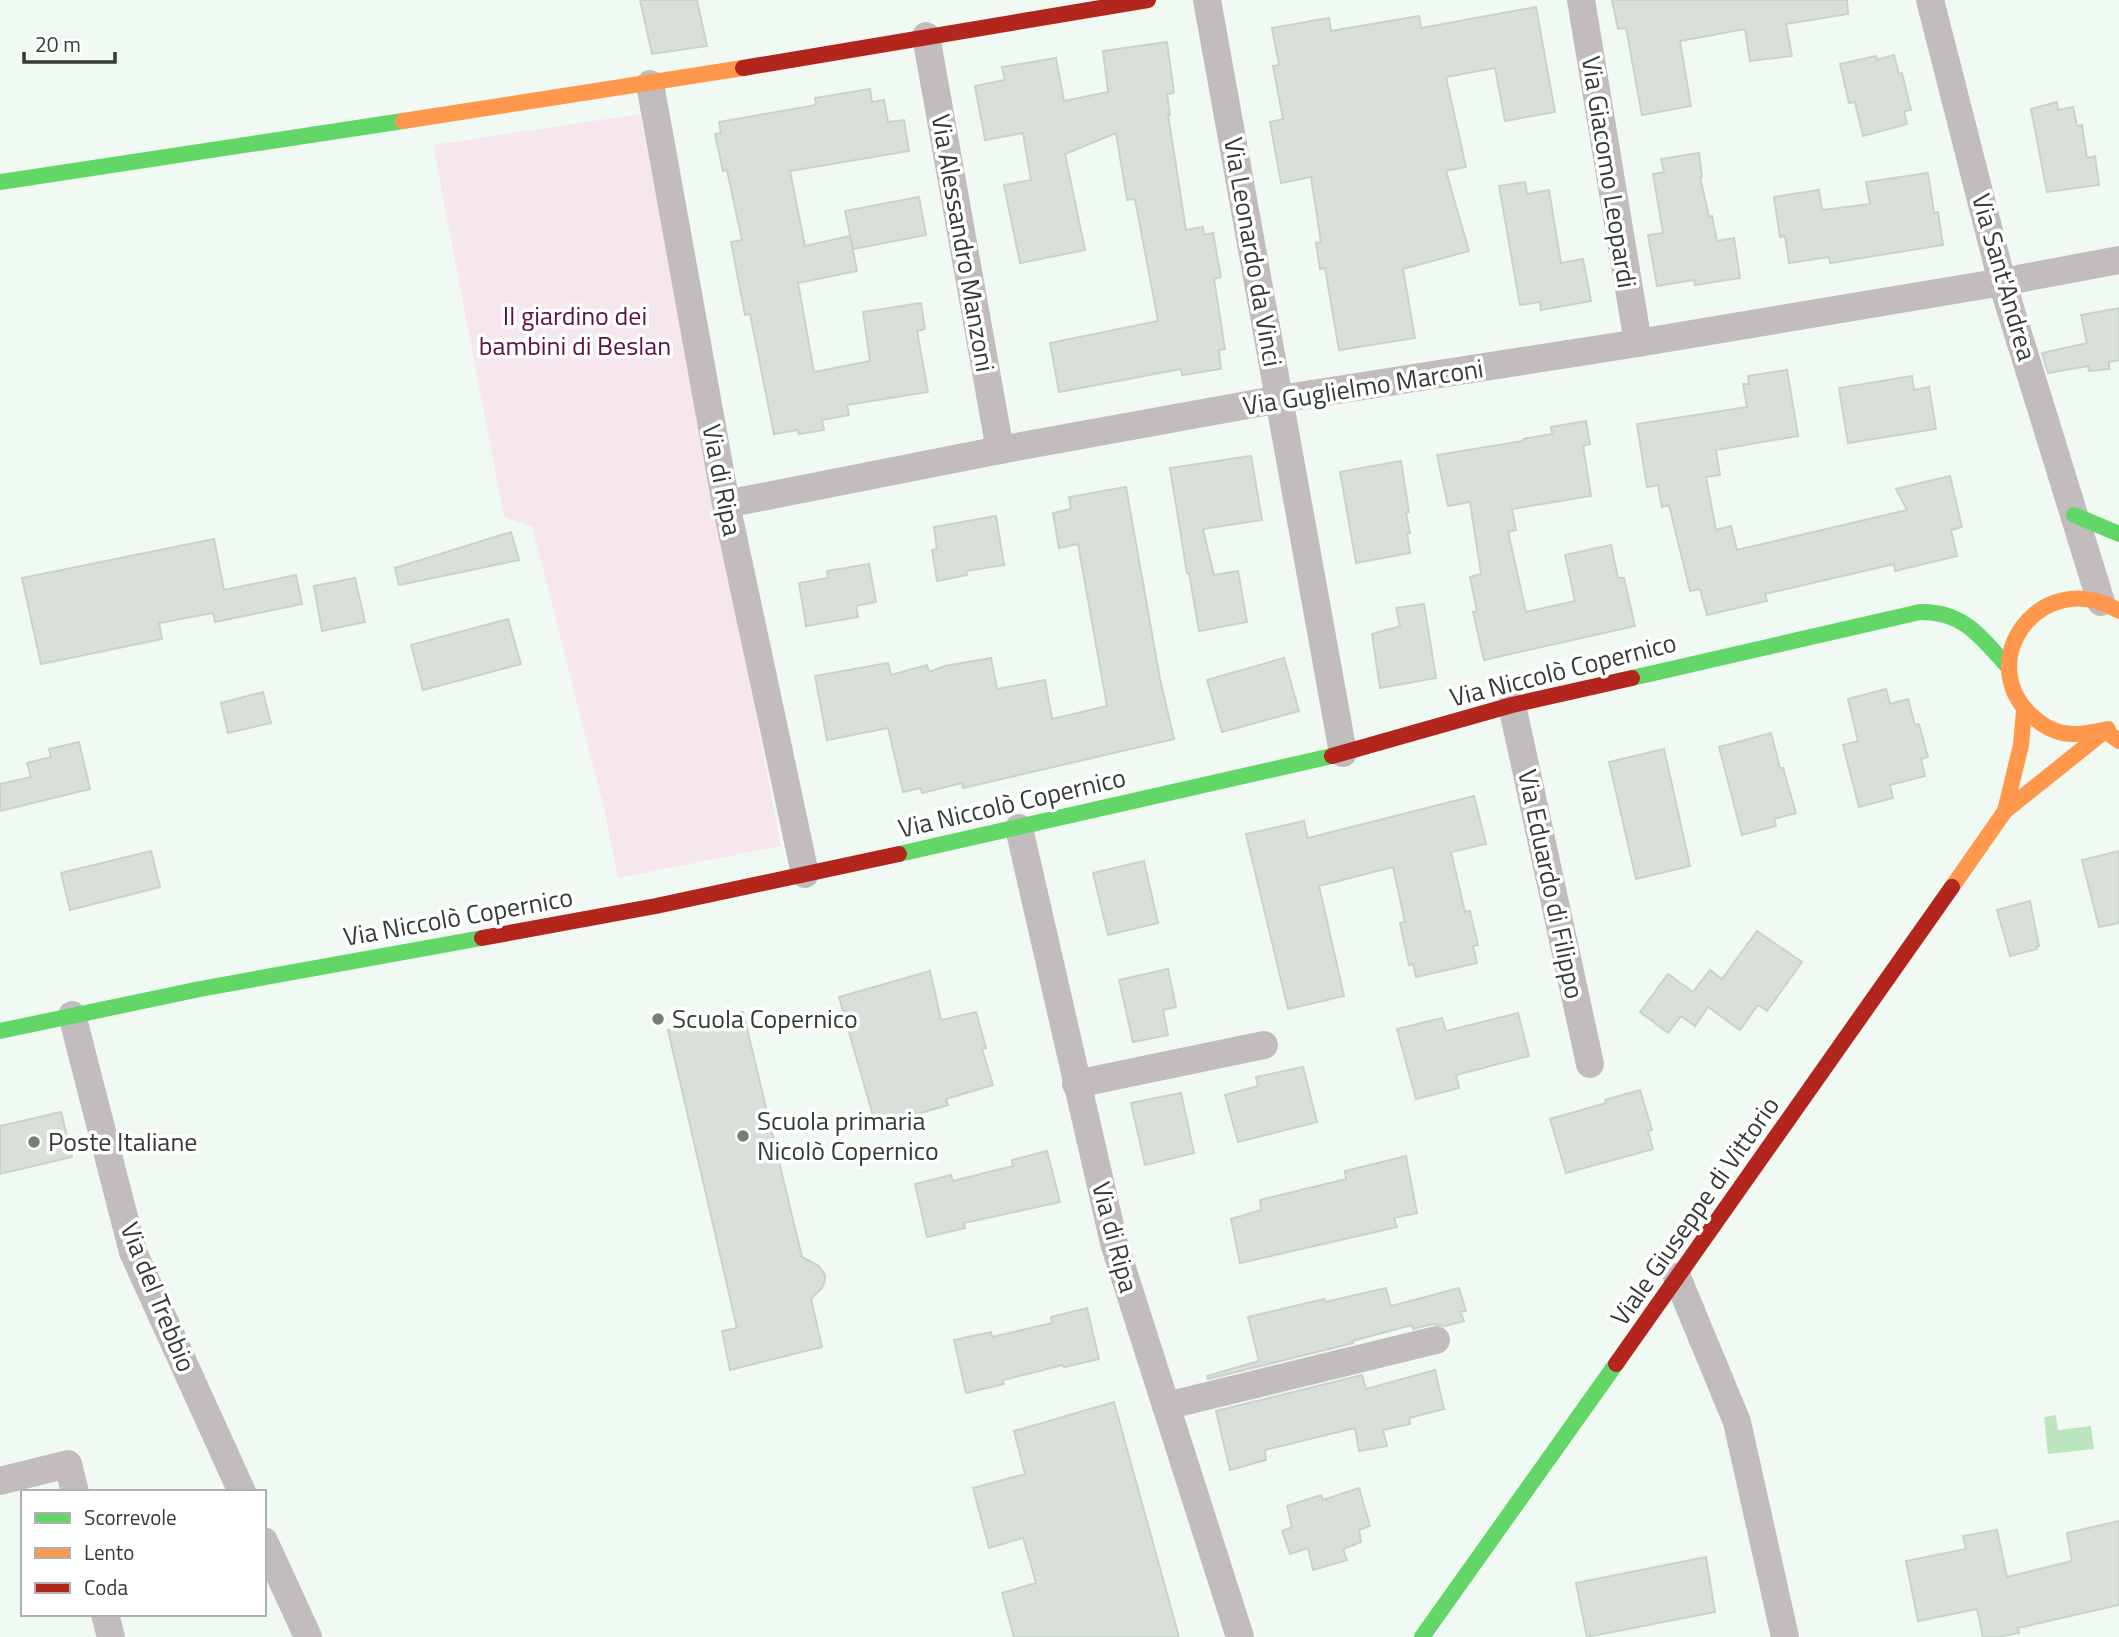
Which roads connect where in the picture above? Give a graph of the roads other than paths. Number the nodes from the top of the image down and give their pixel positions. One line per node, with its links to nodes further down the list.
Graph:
1 (1148, 0): 5 (main road)
2 (1207, 0): 11 (street, Via Leonardo da Vinci)
3 (1581, 0): 10 (street, Via Giacomo Leopardi)
4 (1930, 0): 9 (street, Via Sant'Andrea)
5 (926, 36): 6 (main road); 12 (street, Via Alessandro Manzoni)
6 (650, 84): 7 (main road); 13 (street, Via di Ripa)
7 (0, 182)
8 (2119, 260): 9 (street, Via Guglielmo Marconi)
9 (2002, 282): 10 (street, Via Guglielmo Marconi); 14 (street, Via Sant'Andrea)
10 (1637, 343): 11 (street, Via Guglielmo Marconi)
11 (1280, 399): 12 (street, Via Guglielmo Marconi); 24 (street, Via Leonardo da Vinci)
12 (1000, 450): 13 (street, Via Guglielmo Marconi)
13 (726, 504): 27 (street, Via di Ripa)
14 (2074, 515): 15 (main road); 16 (street, Via Sant'Andrea)
15 (2119, 534)
16 (2085, 552): 17 (street); 18 (street, Via Sant'Andrea)
17 (2064, 599): 18 (main road); 19 (main road)
18 (2115, 608)
19 (2008, 667): 20 (main road, Via Niccolò Copernico); 21 (main road)
20 (1512, 705): 24 (main road, Via Niccolò Copernico); 31 (street, Via Eduardo di Filippo)
21 (2024, 711): 22 (main road); 25 (main road, Viale Giuseppe di Vittorio)
22 (2112, 727): 23 (main road); 25 (main road, Viale Giuseppe di Vittorio)
23 (2119, 741)
24 (1343, 752): 26 (main road, Via Niccolò Copernico)
25 (2005, 811): 33 (main road, Viale Giuseppe di Vittorio)
26 (1018, 828): 27 (main road, Via Niccolò Copernico); 32 (street, Via di Ripa)
27 (805, 874): 28 (main road, Via Niccolò Copernico)
28 (72, 1015): 29 (main road, Via Niccolò Copernico); 38 (street, Via del Trebbio)
29 (0, 1031)
30 (1265, 1045): 32 (street)
31 (1590, 1064)
32 (1076, 1084): 35 (street, Via di Ripa)
33 (1677, 1278): 44 (main road, Viale Giuseppe di Vittorio); 45 (street)
34 (1436, 1340): 35 (street)
35 (1166, 1406): 43 (street, Via di Ripa)
36 (0, 1481): 37 (street)
37 (74, 1490)
38 (241, 1490)
39 (266, 1545): 42 (street)
40 (106, 1616): 41 (street)
41 (111, 1637)
42 (308, 1637)
43 (1240, 1637)
44 (1422, 1637)
45 (1785, 1637)

